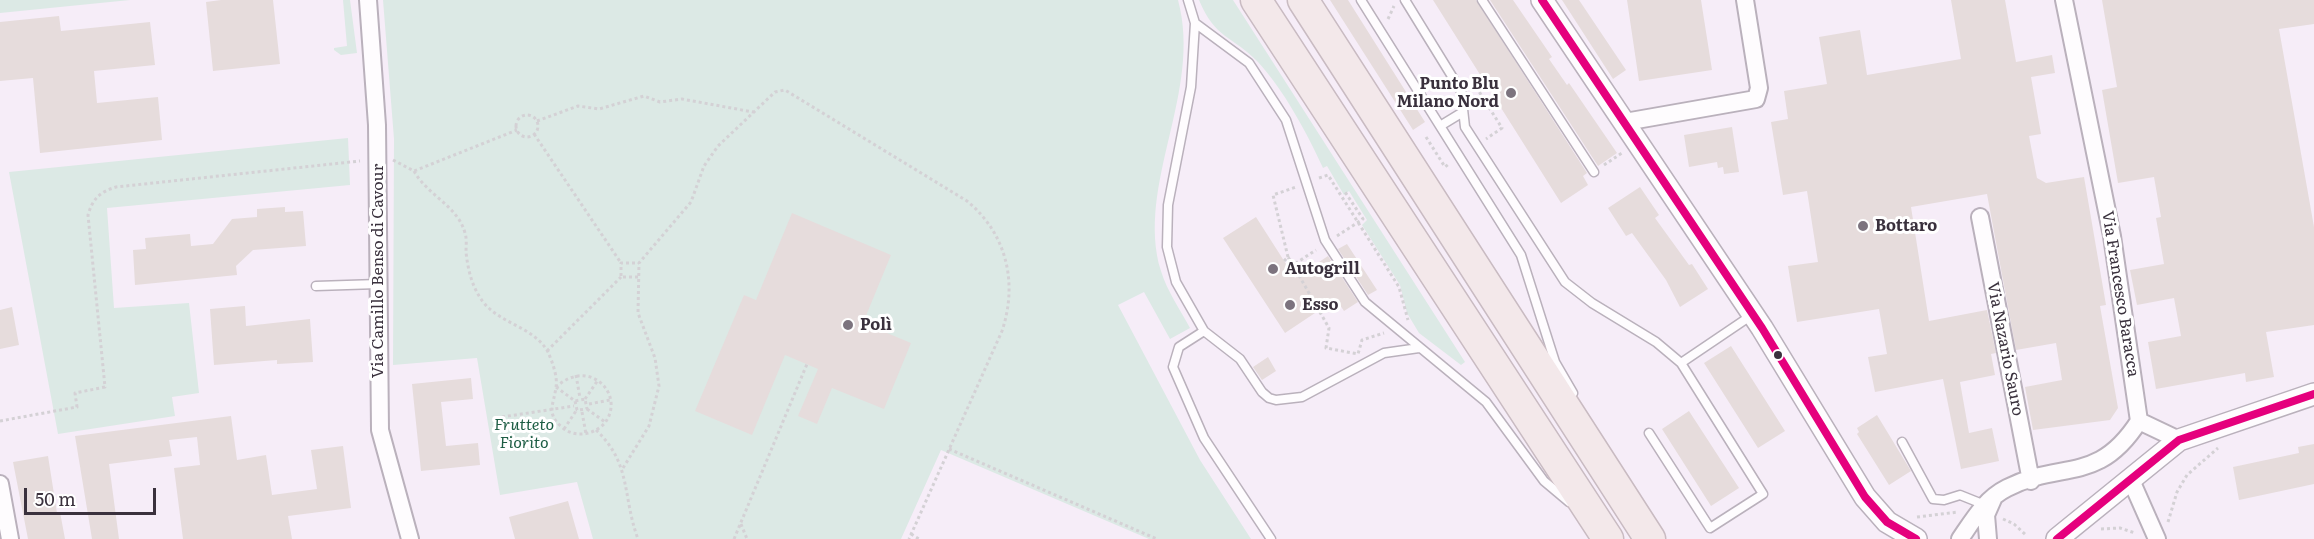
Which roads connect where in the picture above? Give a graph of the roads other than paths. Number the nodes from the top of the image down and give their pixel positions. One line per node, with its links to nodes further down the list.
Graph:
1 (368, 0): 17 (street, Via Camillo Benso di Cavour)
2 (1188, 0): 11 (lane)
3 (1256, 0): 35 (highway)
4 (1303, 0): 41 (highway)
5 (1361, 0): 14 (lane)
6 (1405, 0): 12 (lane)
7 (1482, 0): 15 (lane)
8 (1542, 0): 13 (street)
9 (1745, 0): 13 (street)
10 (2064, 0): 25 (street, Via Francesco Baracca)
11 (1195, 23): 20 (lane); 21 (lane)
12 (1463, 112): 14 (lane); 22 (lane)
13 (1625, 122): 19 (street)
14 (1440, 126): 24 (lane)
15 (1594, 172)
16 (1980, 216): 30 (street, Via Nazario Sauro)
17 (378, 285): 18 (lane); 39 (street, Via Camillo Benso di Cavour)
18 (316, 286)
19 (1753, 315): 22 (lane); 32 (street)
20 (1204, 331): 21 (lane); 40 (lane)
21 (1419, 348): 35 (lane)
22 (1681, 363): 26 (lane)
23 (2314, 394): 27 (street)
24 (1577, 399)
25 (2139, 422): 27 (street); 30 (street)
26 (1649, 433)
27 (2179, 440): 29 (street)
28 (1902, 441): 33 (lane)
29 (2130, 478): 34 (street); 36 (street)
30 (2031, 481): 33 (street)
31 (0, 484): 38 (street)
32 (1865, 497): 42 (street); 43 (street)
33 (1989, 502): 44 (street); 45 (street)
34 (2159, 533)
35 (1605, 534)
36 (2061, 535): 37 (street)
37 (2034, 538)
38 (10, 539)
39 (410, 539)
40 (1271, 539)
41 (1650, 539)
42 (1888, 539)
43 (1916, 539)
44 (1960, 539)
45 (1988, 539)

